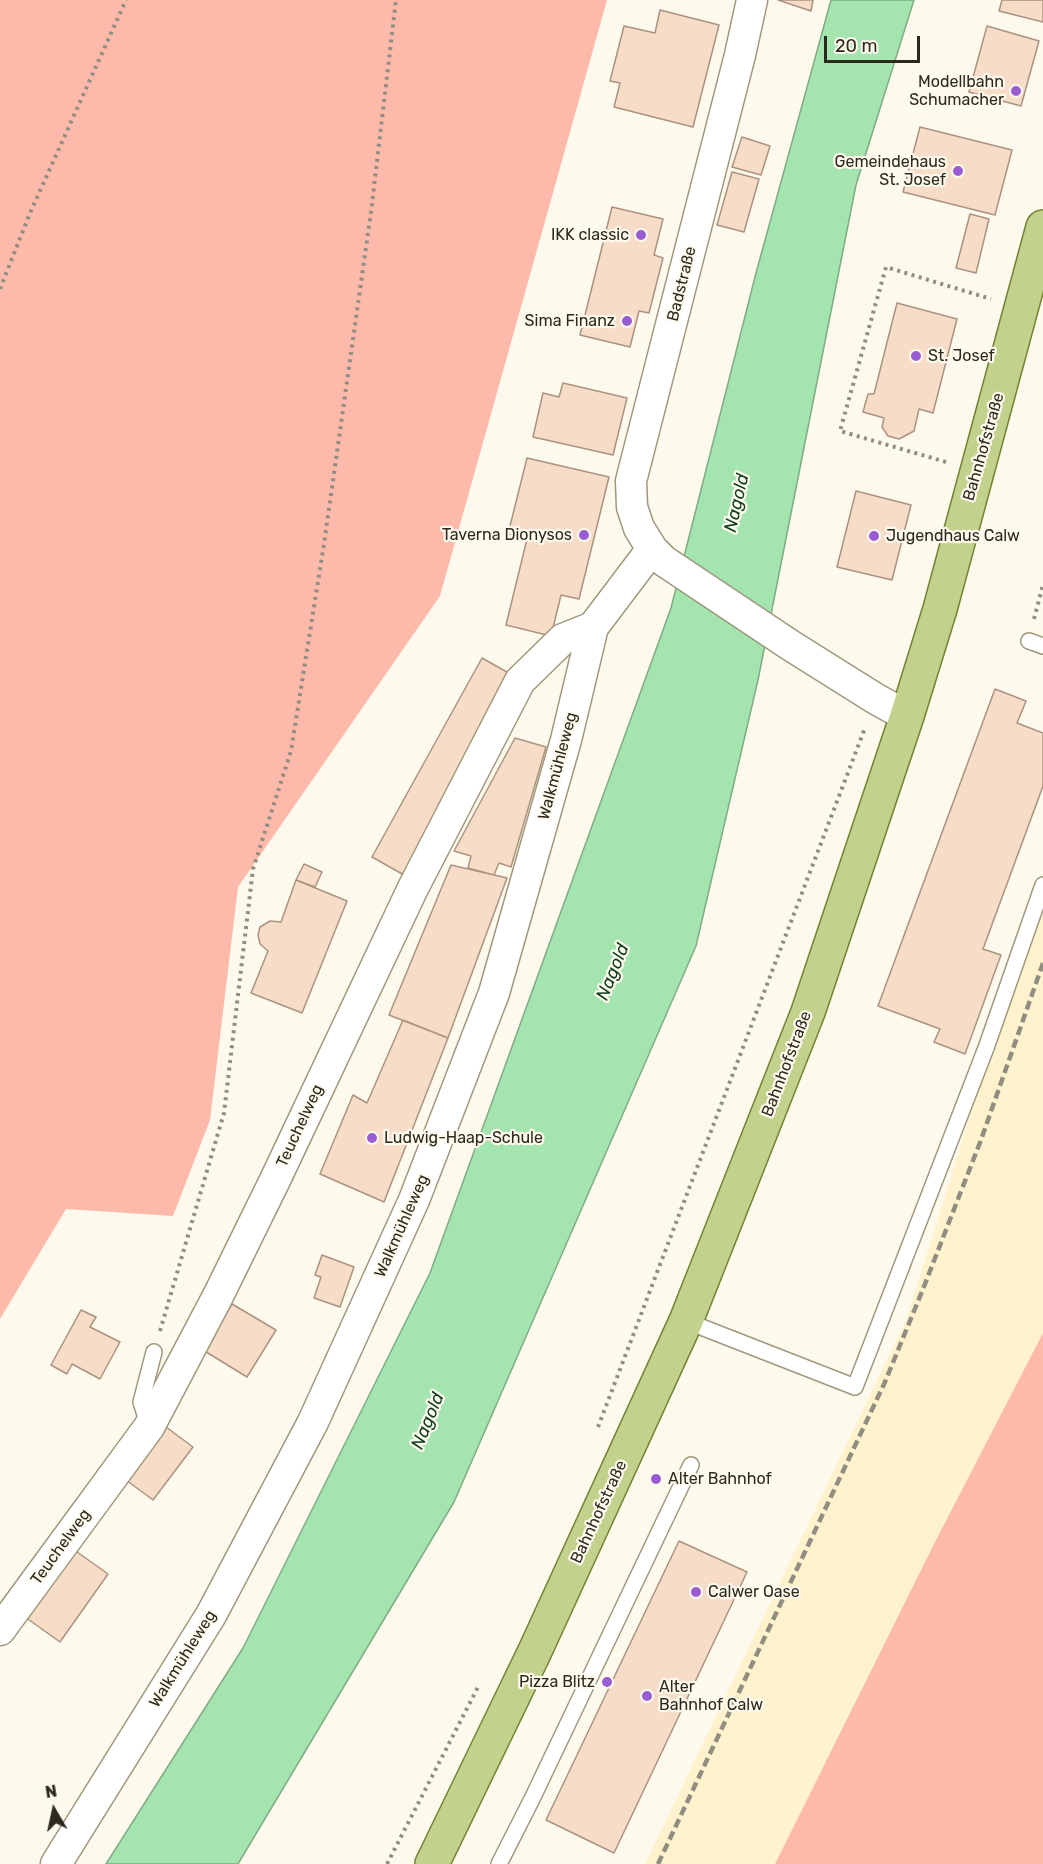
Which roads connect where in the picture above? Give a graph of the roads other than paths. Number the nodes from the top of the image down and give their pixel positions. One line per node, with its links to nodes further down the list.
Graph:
1 (752, 0): 3 (street, Badstraße)
2 (1043, 227): 5 (main road, Bahnhofstraße)
3 (658, 555): 4 (street, Walkmühleweg); 5 (street)
4 (593, 627): 9 (street, Teuchelweg); 12 (street, Walkmühleweg)
5 (908, 716): 7 (main road, Bahnhofstraße)
6 (1043, 885): 7 (lane)
7 (686, 1321): 13 (main road, Bahnhofstraße)
8 (154, 1352): 9 (lane)
9 (149, 1427): 11 (street, Teuchelweg)
10 (691, 1465): 14 (lane)
11 (0, 1630)
12 (56, 1864)
13 (432, 1864)
14 (499, 1864)

